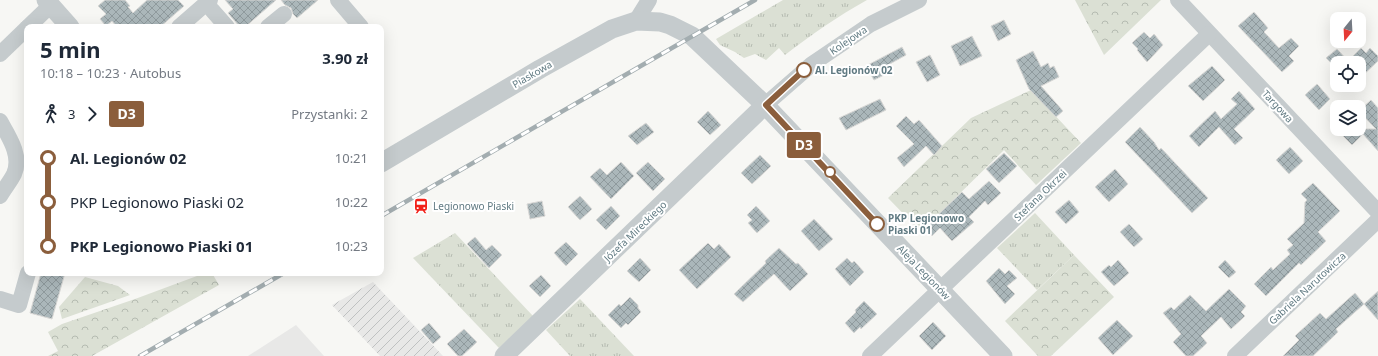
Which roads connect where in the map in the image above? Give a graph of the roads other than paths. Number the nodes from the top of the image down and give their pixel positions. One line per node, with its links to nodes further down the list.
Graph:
1 (338, 0): 14 (street)
2 (649, 0): 8 (street)
3 (919, 0): 19 (street, Kolejowa)
4 (1178, 0): 16 (street, Targowa)
5 (48, 3): 9 (street); 10 (street)
6 (211, 5): 11 (street); 12 (street)
7 (284, 14): 13 (street)
8 (636, 21): 17 (street, Piaskowa); 21 (street, Piaskowa)
9 (30, 24)
10 (67, 24)
11 (183, 24)
12 (225, 24)
13 (272, 24)
14 (358, 24)
15 (24, 30): 18 (street)
16 (1210, 34): 24 (street, Targowa); 27 (street, Stefana Okrzei)
17 (692, 36): 19 (street, Aleja Legionów)
18 (0, 54)
19 (766, 105): 27 (street, Aleja Legionów); 29 (street, Józefa Mireckiego)
20 (0, 122): 22 (street)
21 (384, 161)
22 (21, 175): 23 (street)
23 (0, 196)
24 (1378, 212)
25 (1378, 220): 32 (street, Gabriela Narutowicza)
26 (27, 276): 28 (street)
27 (940, 290): 30 (street, Stefana Okrzei); 31 (street, Aleja Legionów)
28 (0, 299)
29 (504, 356)
30 (870, 356)
31 (1003, 356)
32 (1235, 356)

